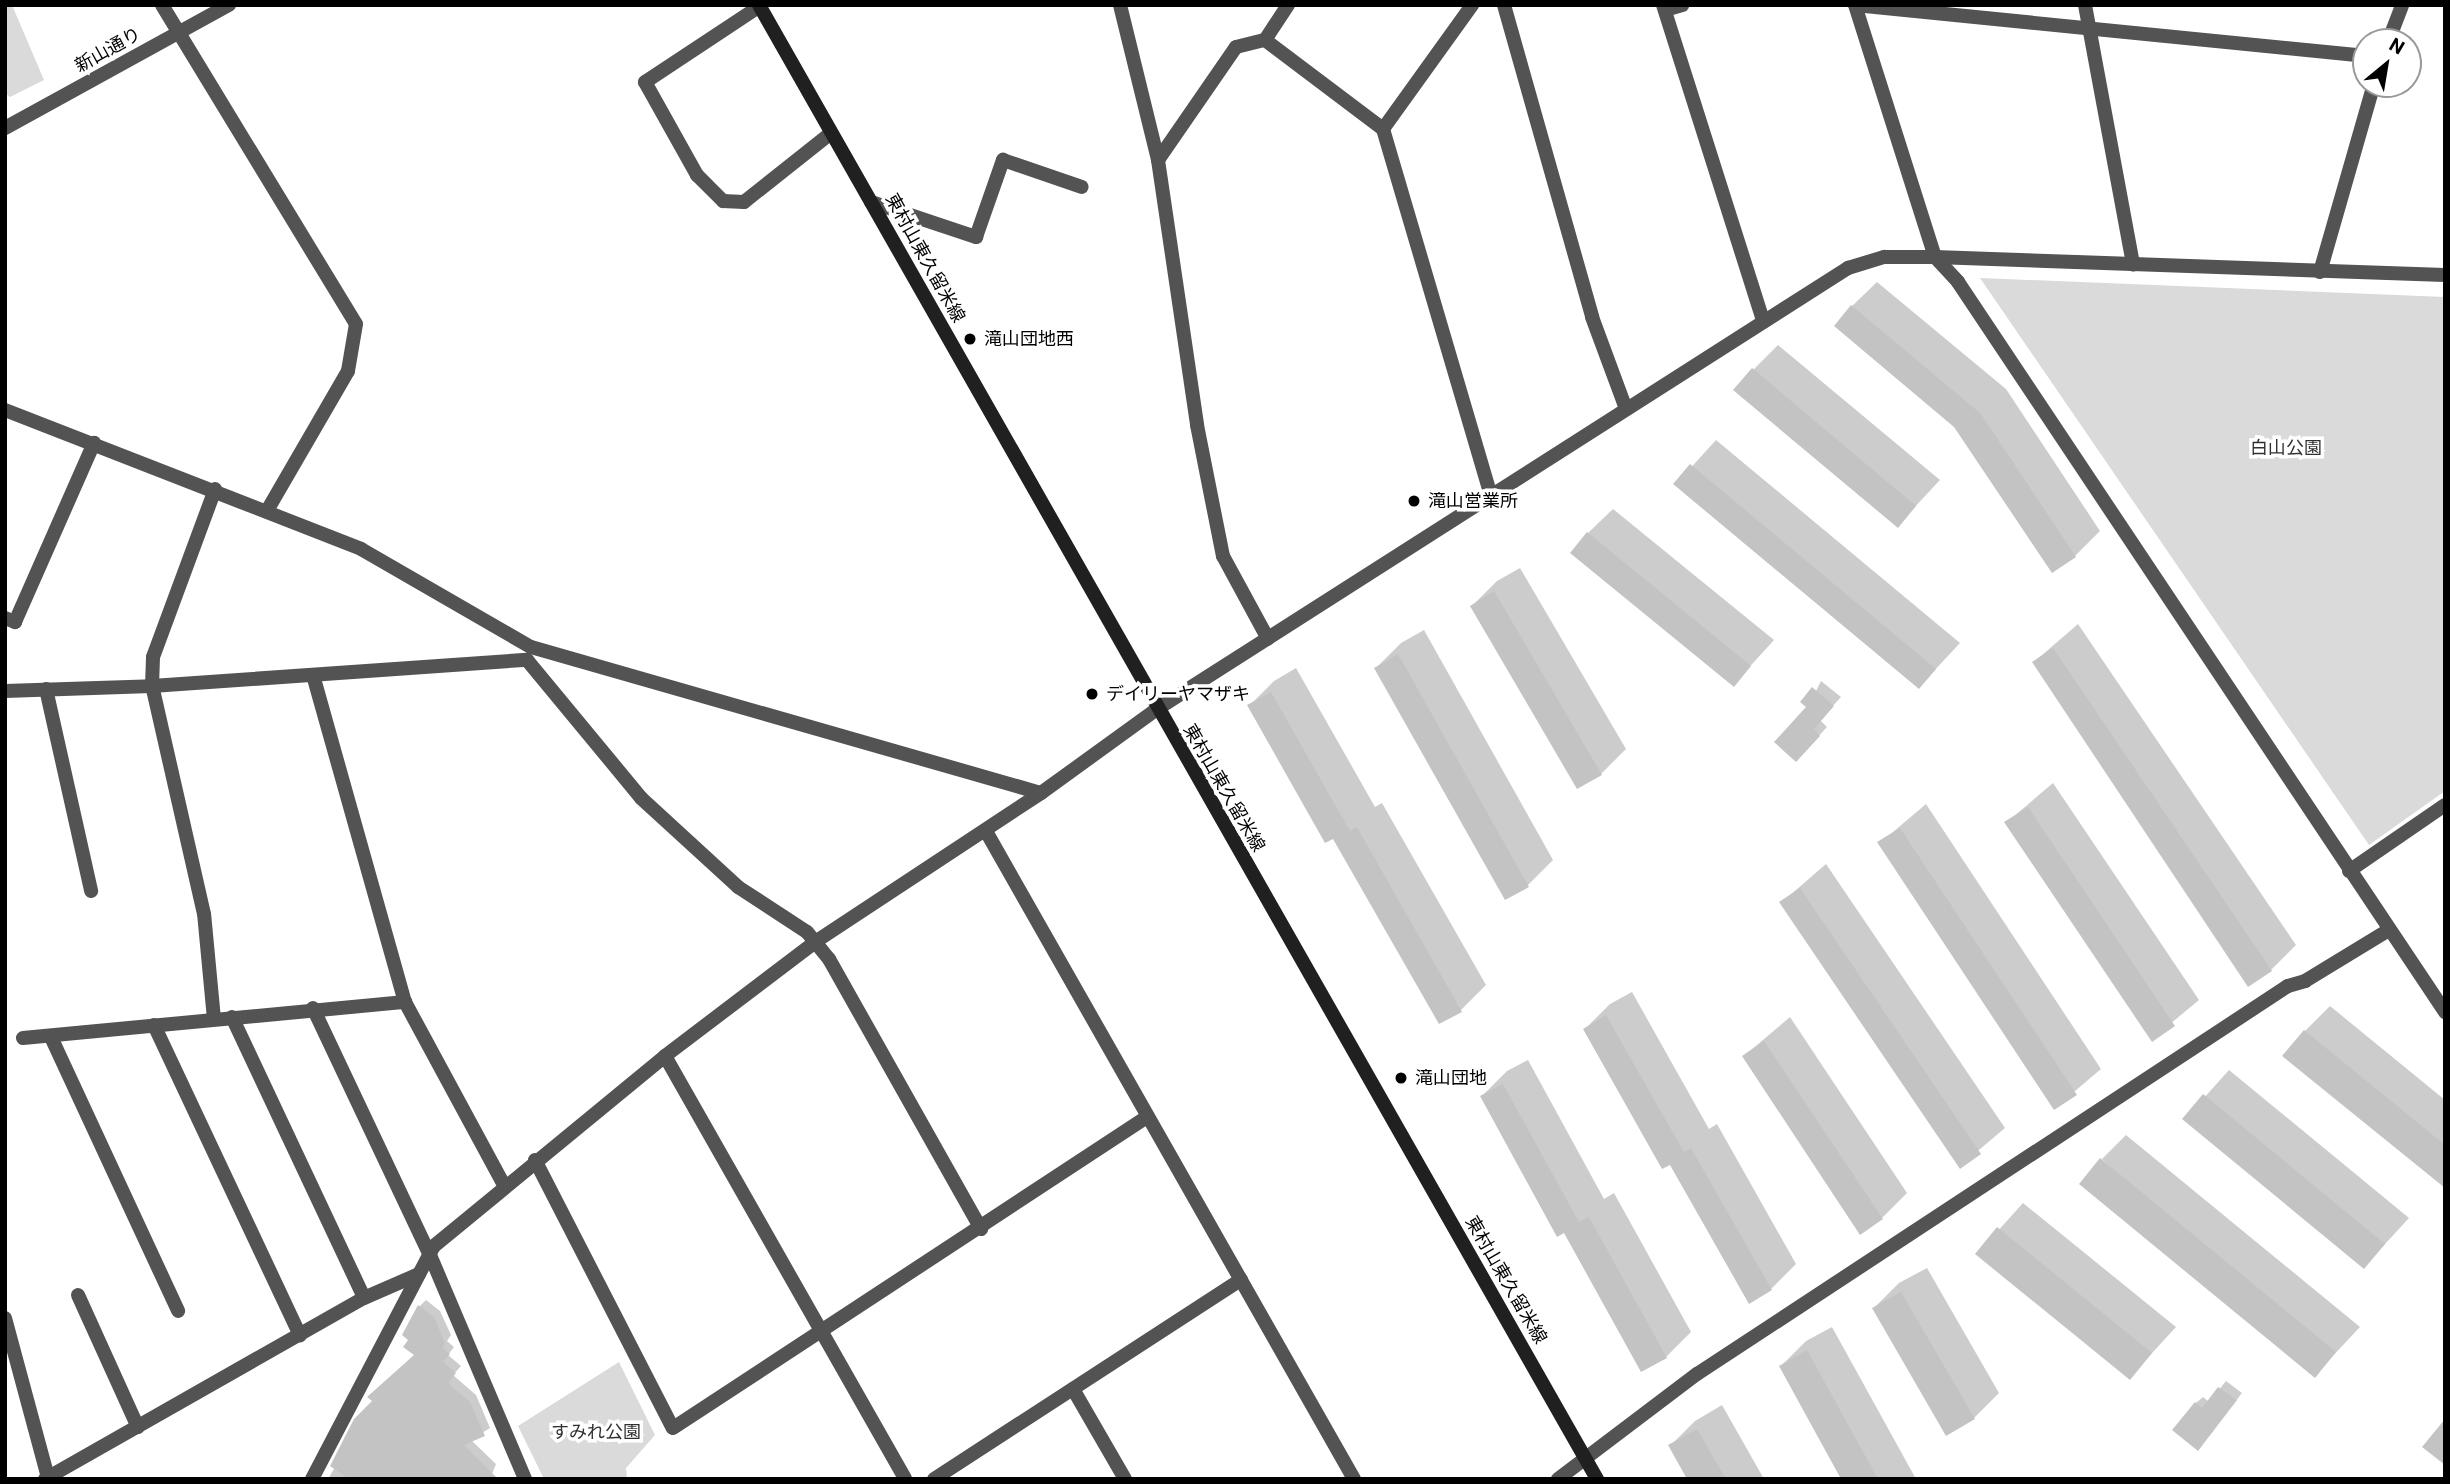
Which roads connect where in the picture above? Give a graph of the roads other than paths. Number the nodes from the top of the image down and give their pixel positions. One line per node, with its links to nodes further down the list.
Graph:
1 (162, 5): 14 (street)
2 (229, 5): 14 (street, 新山通り)
3 (1120, 5): 21 (street)
4 (1288, 5): 15 (street)
5 (1472, 5): 19 (street)
6 (1504, 5): 29 (street)
7 (1682, 5): 11 (street)
8 (2085, 5): 13 (street)
9 (2402, 5): 12 (street)
10 (760, 6): 20 (main road, 東村山東久留米線); 20 (street)
11 (1664, 8): 28 (street)
12 (2393, 28)
13 (2089, 31): 16 (street); 24 (street); 25 (street)
14 (177, 34): 18 (street, 新山通り); 34 (street)
15 (1265, 40): 19 (street); 21 (street)
16 (2352, 56)
17 (2370, 98): 26 (street)
18 (5, 128)
19 (1383, 129): 33 (street)
20 (831, 133): 23 (main road, 東村山東久留米線)
21 (1158, 160): 36 (street)
22 (1083, 187): 23 (street)
23 (871, 202): 42 (main road, 東村山東久留米線)
24 (1935, 257): 25 (street); 28 (street); 46 (street)
25 (2133, 265): 26 (street)
26 (2320, 272): 27 (street)
27 (2445, 275)
28 (1763, 320): 29 (street)
29 (1626, 409): 33 (street)
30 (5, 410): 31 (street)
31 (94, 443): 32 (street); 35 (street)
32 (215, 489): 34 (street); 39 (street)
33 (1491, 497): 36 (street)
34 (268, 509): 37 (street)
35 (5, 618)
36 (1268, 639): 42 (street)
37 (529, 654): 38 (street); 43 (street); 49 (street)
38 (313, 675): 39 (street); 50 (street)
39 (152, 686): 40 (street); 54 (street)
40 (46, 689): 41 (street); 47 (street)
41 (5, 691)
42 (1157, 709): 43 (street); 74 (main road, 東村山東久留米線)
43 (1041, 793): 45 (street)
44 (2445, 805): 46 (street)
45 (987, 833): 49 (street); 59 (street)
46 (2349, 871): 48 (street)
47 (90, 891)
48 (2389, 930): 52 (street); 74 (street)
49 (816, 942): 58 (street); 62 (street)
50 (405, 1002): 51 (street); 61 (street)
51 (313, 1007): 53 (street); 63 (street)
52 (2445, 1012)
53 (232, 1017): 54 (street); 67 (street)
54 (214, 1019): 55 (street)
55 (154, 1025): 56 (street); 71 (street)
56 (51, 1037): 57 (street); 68 (street)
57 (23, 1038)
58 (665, 1055): 60 (street); 70 (street)
59 (1147, 1117): 62 (street); 65 (street)
60 (535, 1160): 61 (street); 70 (street)
61 (504, 1185): 63 (street)
62 (981, 1229): 70 (street)
63 (430, 1255): 64 (street); 77 (street)
64 (419, 1274): 67 (street); 76 (street)
65 (1241, 1280): 72 (street); 81 (street)
66 (78, 1295): 73 (street)
67 (364, 1298): 71 (street)
68 (178, 1311)
69 (5, 1318): 75 (street)
70 (823, 1333): 78 (street)
71 (300, 1335): 73 (street)
72 (1073, 1389): 79 (street); 80 (street)
73 (138, 1427): 75 (street)
74 (1585, 1459): 82 (street); 83 (main road, 東村山東久留米線)
75 (47, 1478)
76 (312, 1479)
77 (525, 1479)
78 (905, 1479)
79 (934, 1479)
80 (1125, 1479)
81 (1354, 1479)
82 (1558, 1479)
83 (1597, 1479)

